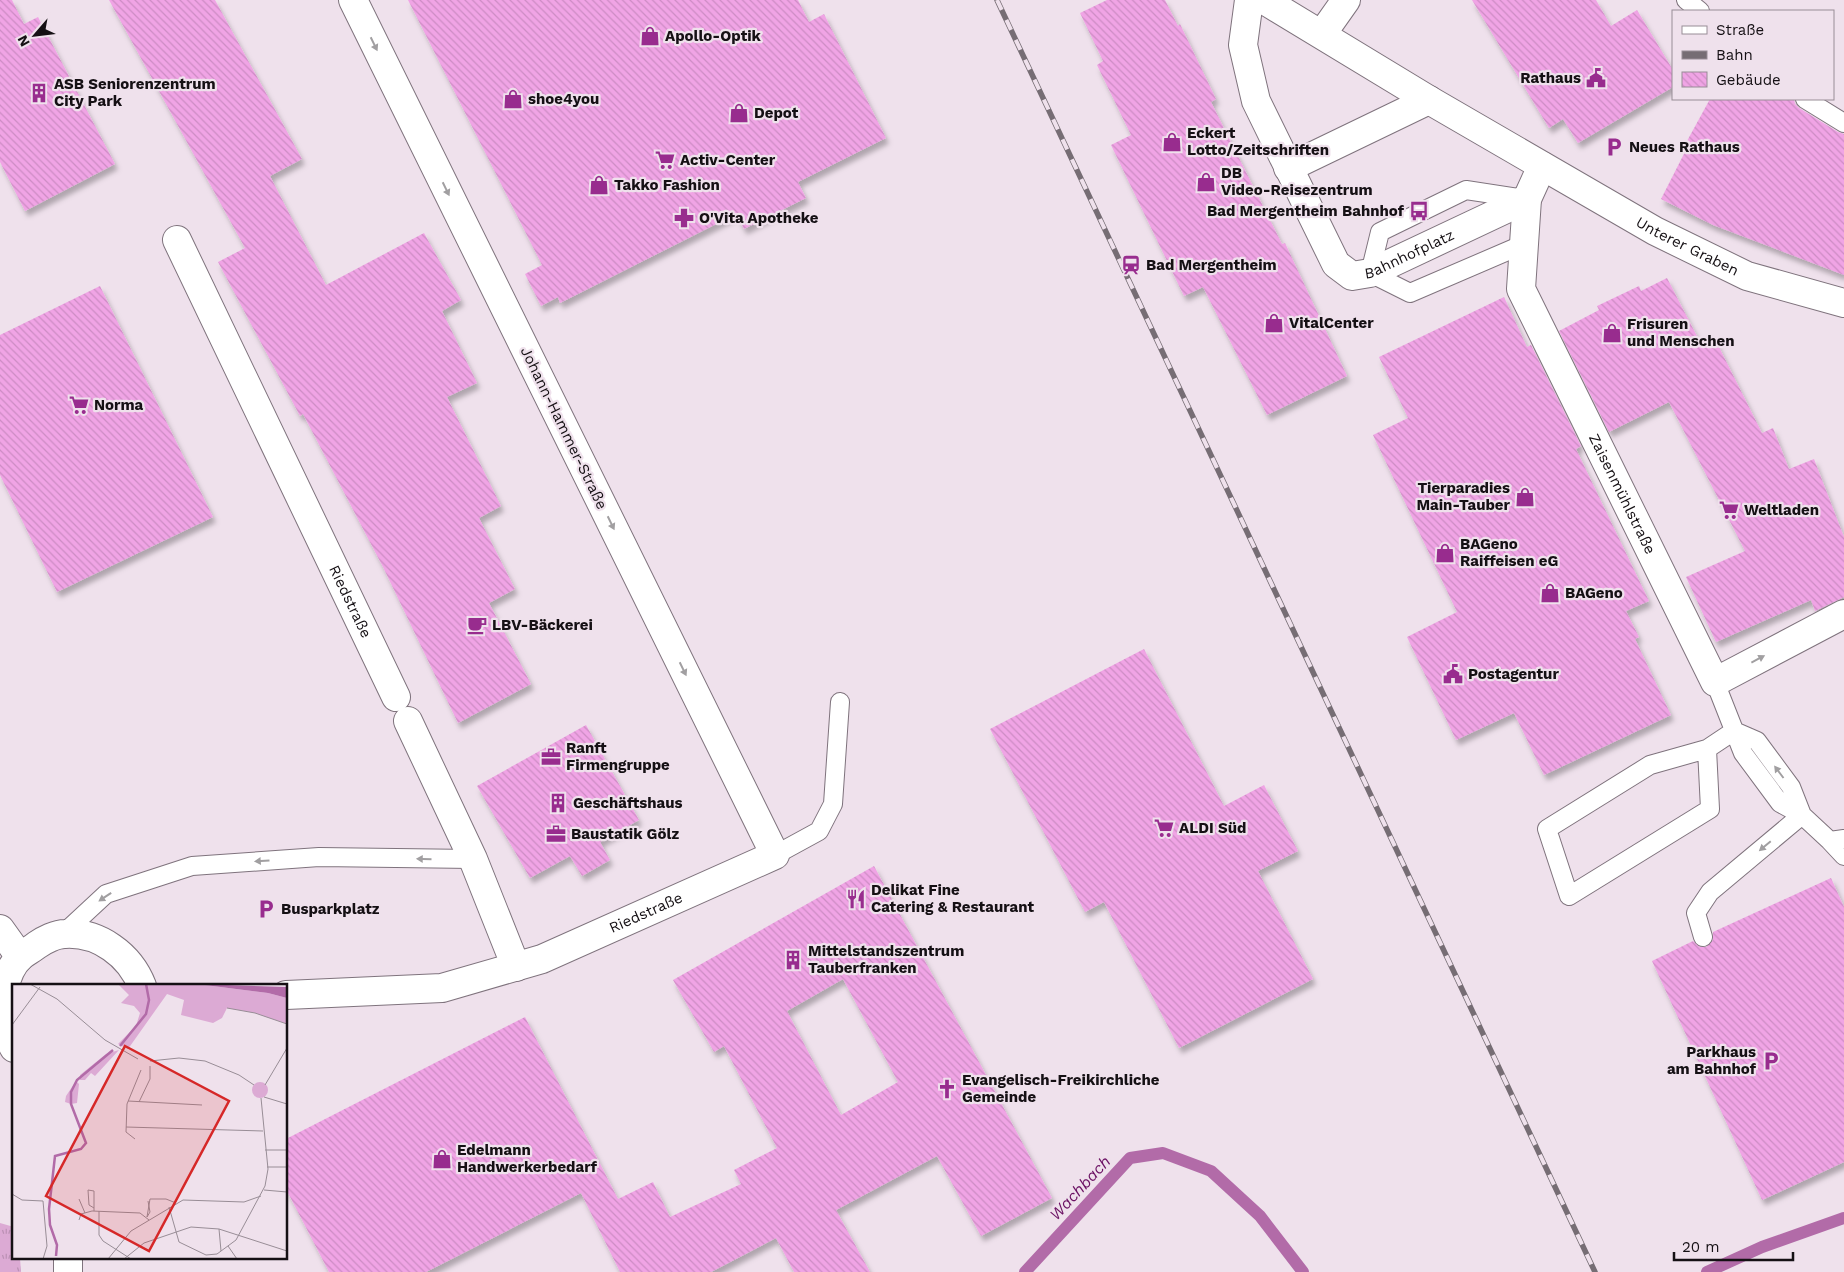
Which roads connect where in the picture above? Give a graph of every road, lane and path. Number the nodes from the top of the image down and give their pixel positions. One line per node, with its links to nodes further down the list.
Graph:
1 (353, 0): 25 (street, Johann-Hammer-Straße, one-way to 25)
2 (1249, 0): 12 (street, Bahnhofplatz)
3 (1264, 0): 7 (street)
4 (1346, 0): 7 (street)
5 (1686, 0): 6 (lane)
6 (1704, 8)
7 (1322, 34): 8 (street)
8 (1429, 100): 11 (street); 12 (street)
9 (1807, 100): 10 (lane)
10 (1844, 123)
11 (1542, 166): 13 (street, Zaisenmühlstraße); 17 (street, Unterer Graben)
12 (1288, 168): 16 (street, Bahnhofplatz)
13 (1526, 199): 15 (street, Zaisenmühlstraße); 16 (street, Bahnhofplatz)
14 (176, 240): 27 (street, Riedstraße)
15 (1524, 244): 16 (lane); 19 (street, Zaisenmühlstraße)
16 (1370, 273)
17 (1844, 303)
18 (1844, 614): 19 (street, one-way to 18)
19 (1715, 682): 21 (lane)
20 (840, 702): 25 (lane)
21 (1734, 731): 22 (lane); 23 (lane)
22 (1707, 749): 22 (lane)
23 (1802, 815): 24 (lane); 30 (lane, one-way to 30)
24 (1837, 840): 26 (lane)
25 (775, 855): 32 (street, Riedstraße)
26 (1844, 856)
27 (473, 859): 29 (lane, one-way to 29); 32 (street, Riedstraße)
28 (0, 929): 31 (street)
29 (64, 933): 31 (street); 33 (street)
30 (1703, 937)
31 (20, 957): 35 (street)
32 (516, 967): 34 (street, Riedstraße)
33 (141, 984)
34 (288, 995)
35 (12, 1044)

